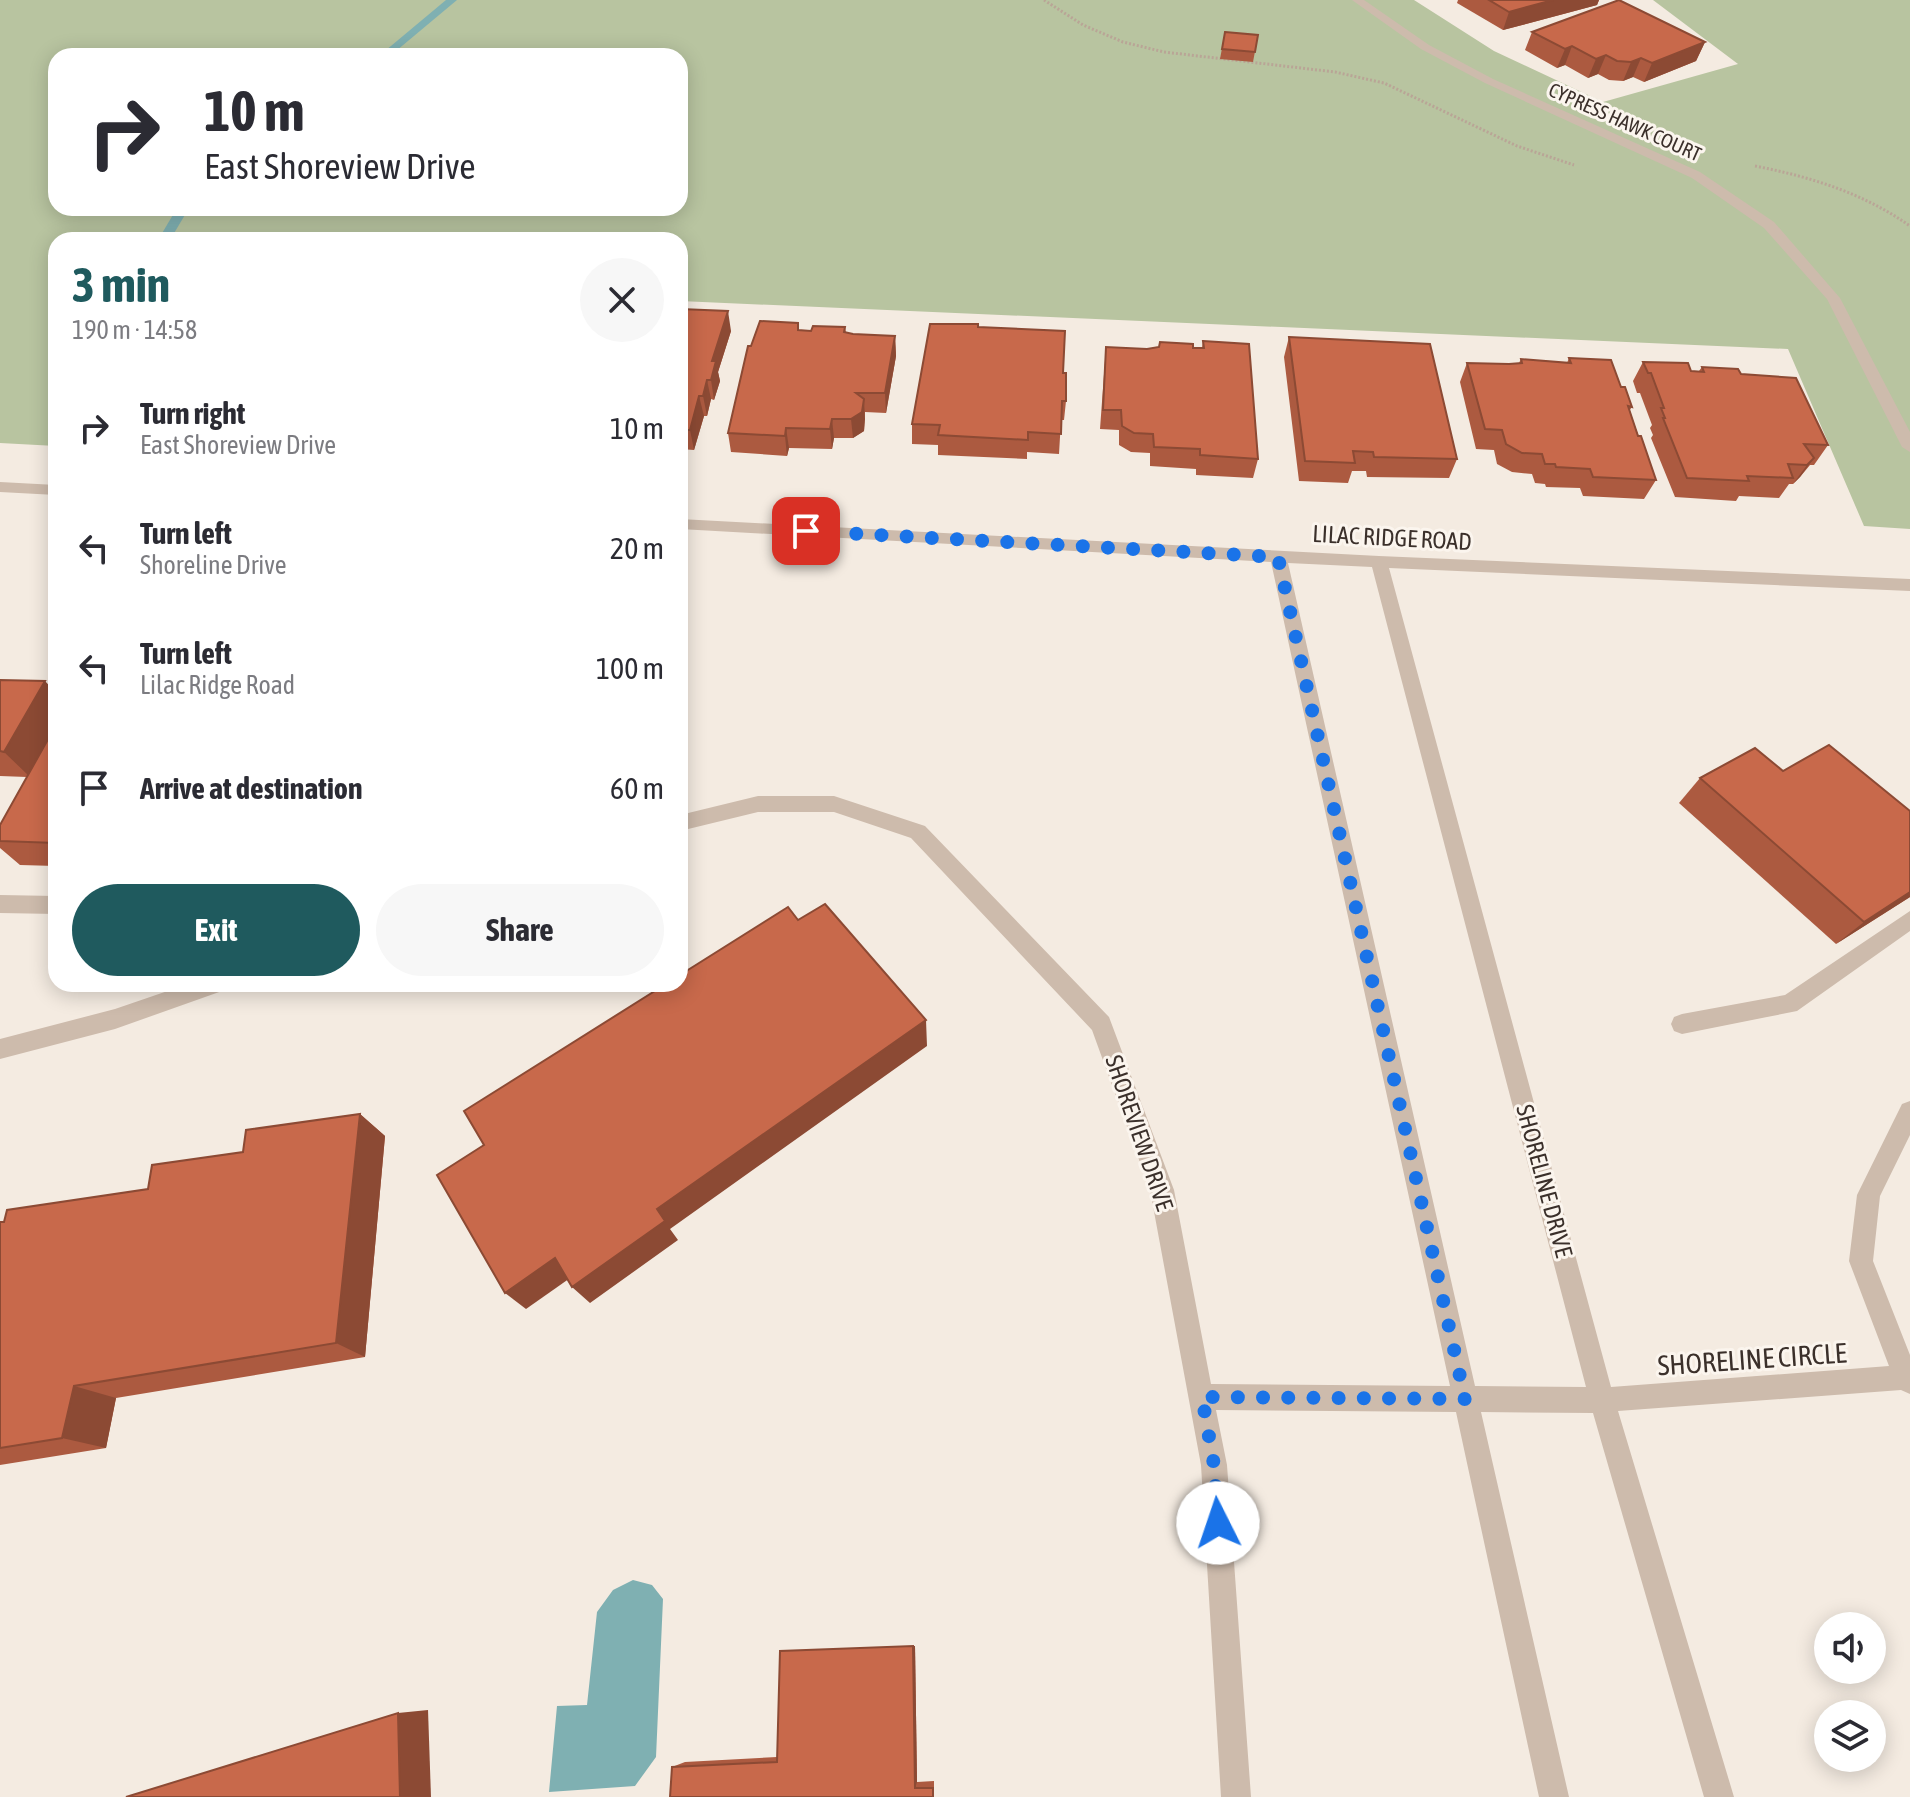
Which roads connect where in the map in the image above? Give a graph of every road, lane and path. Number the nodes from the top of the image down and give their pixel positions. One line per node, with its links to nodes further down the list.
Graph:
1 (1357, 0): 2 (street, CYPRESS HAWK COURT)
2 (1910, 447)
3 (0, 487): 4 (street)
4 (48, 490)
5 (688, 524): 6 (street, LILAC RIDGE ROAD)
6 (1278, 557): 7 (street, LILAC RIDGE ROAD); 19 (street)
7 (1379, 562): 8 (street, LILAC RIDGE ROAD); 20 (street, SHORELINE DRIVE)
8 (1910, 585)
9 (688, 821): 18 (street, SHOREVIEW DRIVE)
10 (0, 904): 11 (street)
11 (48, 905)
12 (1910, 920): 14 (street)
13 (192, 992): 15 (street)
14 (1682, 1024)
15 (0, 1049)
16 (1910, 1111): 17 (street, SHORELINE CIRCLE)
17 (1908, 1379): 20 (street, SHORELINE CIRCLE)
18 (1202, 1397): 19 (street, SHORELINE CIRCLE); 21 (street, SHOREVIEW DRIVE)
19 (1465, 1399): 20 (street, SHORELINE CIRCLE); 22 (street)
20 (1602, 1400): 23 (street, SHORELINE DRIVE)
21 (1236, 1797)
22 (1554, 1797)
23 (1719, 1797)

